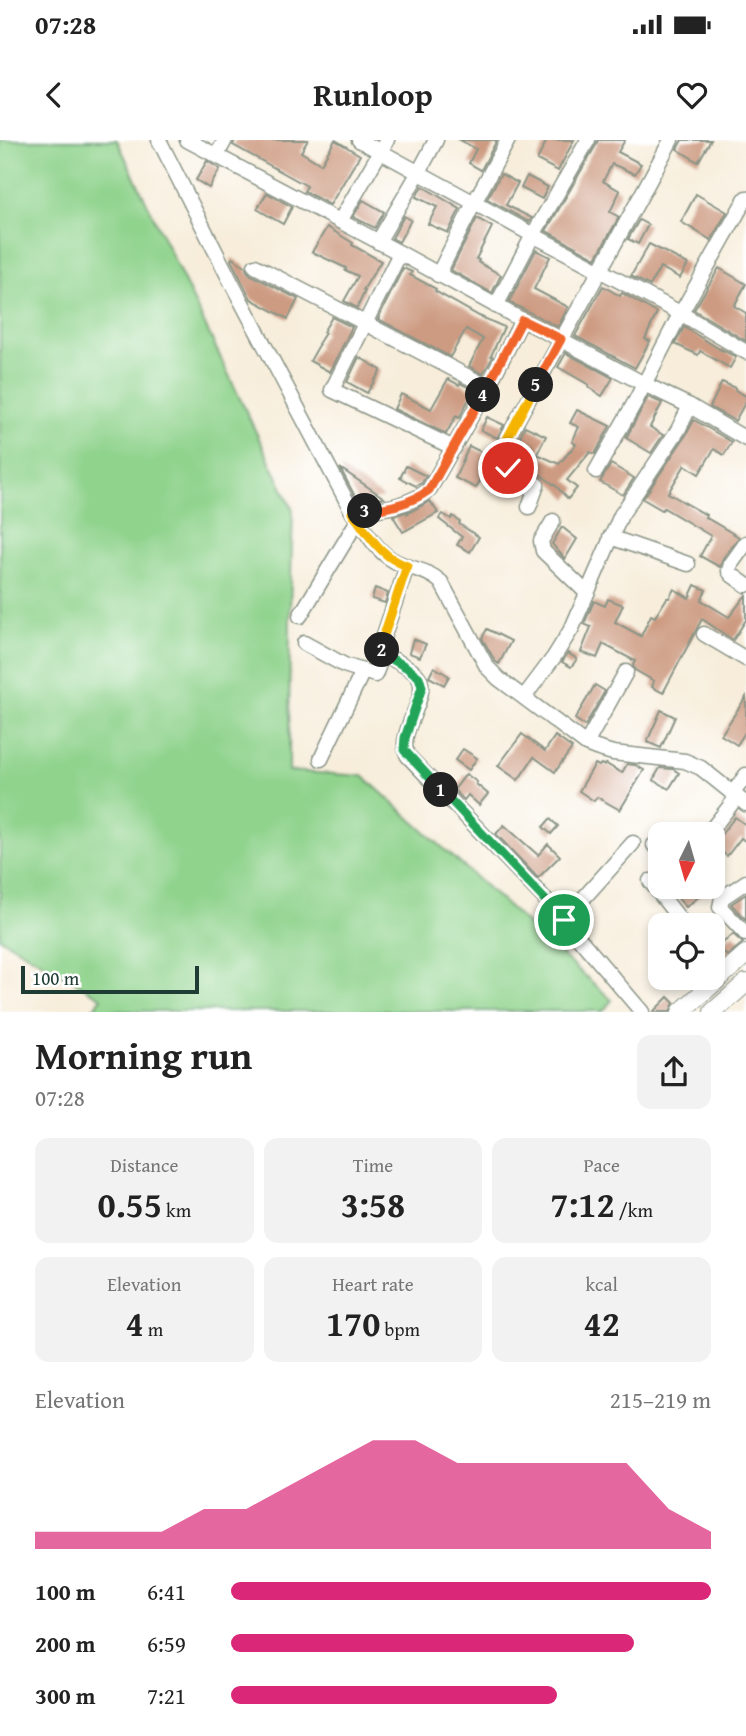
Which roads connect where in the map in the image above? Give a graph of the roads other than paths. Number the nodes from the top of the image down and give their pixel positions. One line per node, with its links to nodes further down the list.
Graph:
1 (159, 140): 34 (street)
2 (187, 140): 10 (street)
3 (225, 140): 10 (street)
4 (359, 140): 9 (street)
5 (436, 140): 11 (street)
6 (508, 140): 13 (street)
7 (588, 140): 15 (street)
8 (671, 140): 19 (street)
9 (384, 146): 11 (street); 14 (street)
10 (218, 155): 14 (street)
11 (419, 172): 13 (street); 16 (street)
12 (746, 198): 22 (street)
13 (474, 203): 15 (street); 20 (street)
14 (340, 220): 16 (street)
15 (533, 235): 19 (street); 21 (street)
16 (378, 242): 17 (street)
17 (400, 253): 20 (street); 24 (street)
18 (255, 266): 24 (street)
19 (599, 271): 22 (street); 25 (street)
20 (438, 275): 21 (street)
21 (496, 306): 23 (street)
22 (682, 314): 26 (street); 27 (street)
23 (522, 320): 25 (street); 28 (street)
24 (365, 323): 28 (street); 31 (street)
25 (561, 339): 27 (street); 33 (street)
26 (746, 352)
27 (644, 384): 29 (street); 32 (street)
28 (488, 387): 31 (street)
29 (690, 406): 30 (street); 36 (street)
30 (745, 434)
31 (454, 448): 34 (street)
32 (596, 471)
33 (529, 507)
34 (355, 517): 39 (street); 42 (street)
35 (553, 522): 41 (street)
36 (610, 537): 38 (street); 41 (street)
37 (746, 542): 40 (street)
38 (688, 564)
39 (407, 566): 45 (street); 49 (street)
40 (746, 585)
41 (587, 593): 49 (street)
42 (300, 616)
43 (704, 634): 46 (street)
44 (304, 643): 47 (street)
45 (383, 654): 47 (street); 57 (street)
46 (746, 659)
47 (363, 671): 51 (street)
48 (626, 672): 50 (street)
49 (524, 697): 50 (street)
50 (586, 744): 53 (street)
51 (321, 759)
52 (746, 775): 53 (street)
53 (738, 798): 54 (street)
54 (718, 822)
55 (634, 843): 57 (street)
56 (746, 882): 58 (street)
57 (564, 920): 63 (street)
58 (746, 934)
59 (746, 954): 60 (main road)
60 (725, 973)
61 (746, 983): 65 (main road)
62 (706, 990): 64 (main road)
63 (642, 1012)
64 (681, 1012)
65 (713, 1012)

